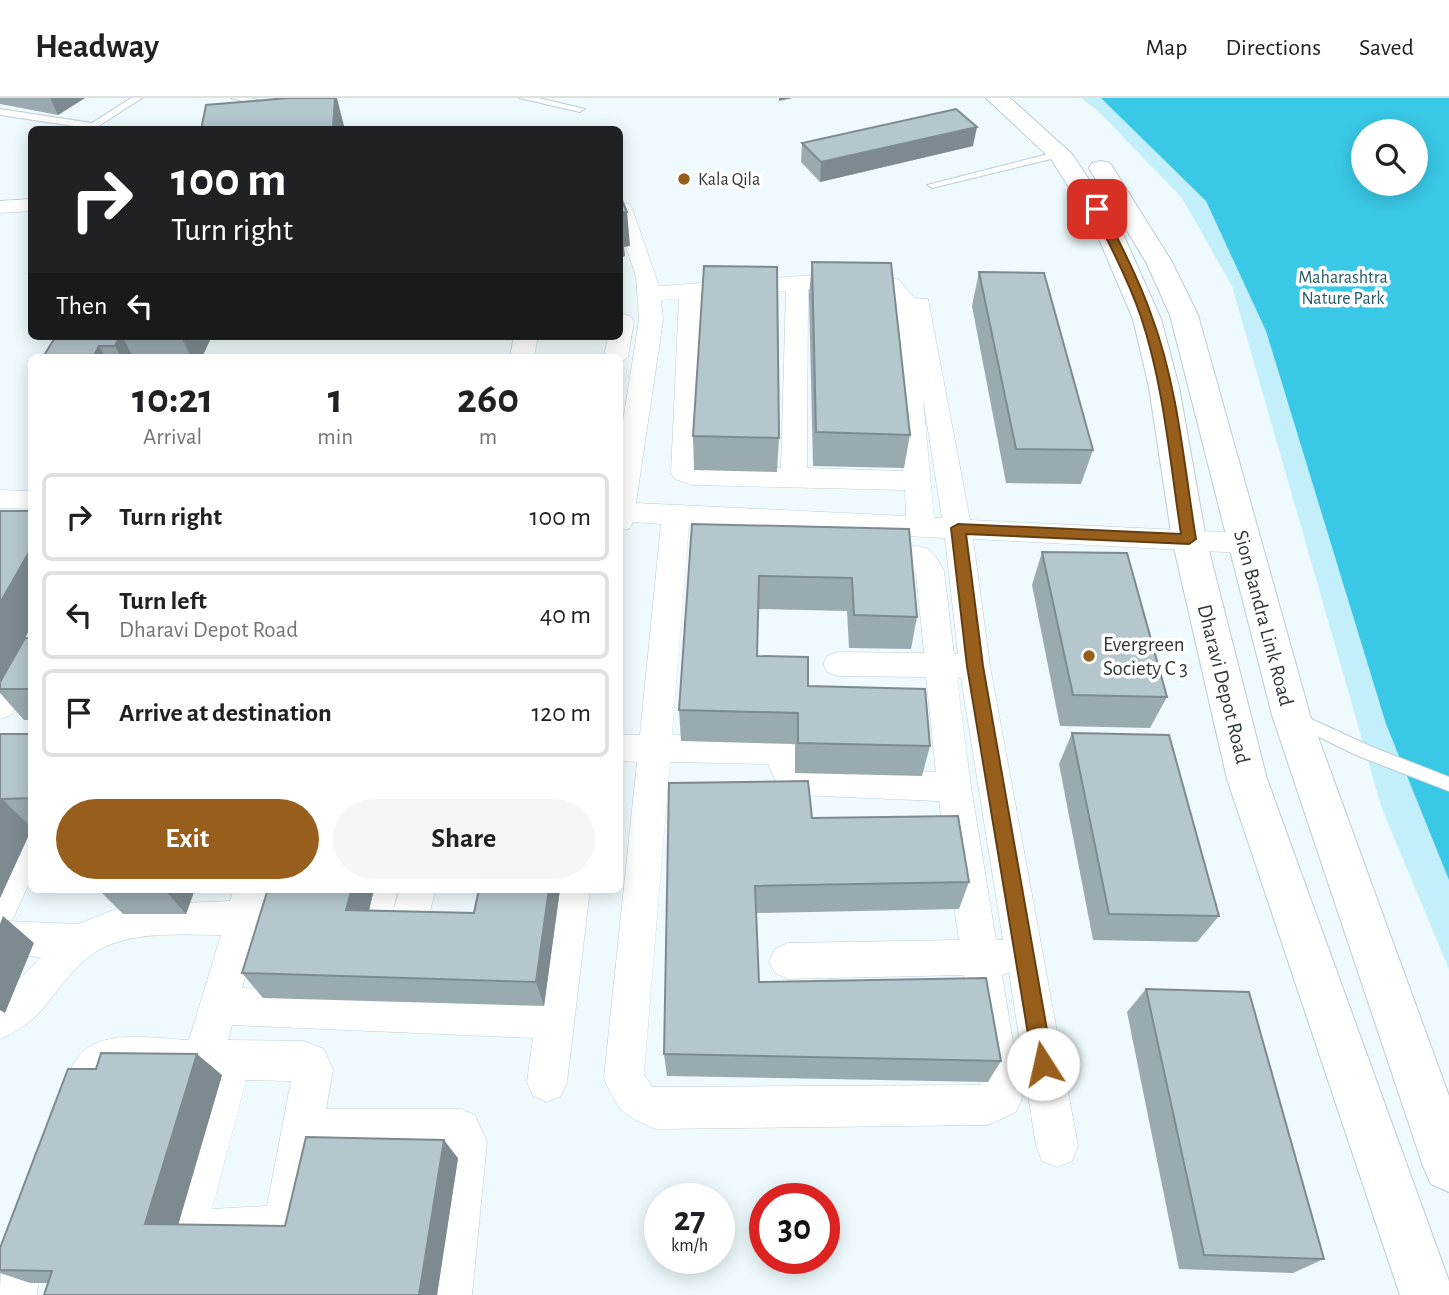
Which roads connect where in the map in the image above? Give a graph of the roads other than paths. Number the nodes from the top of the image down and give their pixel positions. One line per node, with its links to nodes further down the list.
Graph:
1 (137, 98): 8 (lane)
2 (236, 98): 6 (lane)
3 (524, 98): 7 (lane)
4 (998, 98): 9 (main road, Dharavi Depot Road)
5 (1035, 98): 32 (main road, Sion Bandra Link Road)
6 (266, 104)
7 (580, 109)
8 (0, 112)
9 (1060, 154): 10 (lane); 31 (main road, Dharavi Depot Road)
10 (932, 185)
11 (28, 205): 12 (street)
12 (0, 207)
13 (623, 211): 14 (street)
14 (641, 262): 15 (street); 18 (street)
15 (623, 268)
16 (797, 283): 17 (street); 22 (street); 23 (street)
17 (691, 291): 18 (street); 22 (street)
18 (649, 294): 20 (street)
19 (920, 304): 29 (street)
20 (651, 320): 21 (street); 24 (street)
21 (623, 321)
22 (794, 477): 23 (street)
23 (918, 481): 28 (street)
24 (623, 496)
25 (0, 499): 26 (street)
26 (28, 500)
27 (623, 516): 30 (street)
28 (921, 527): 29 (street); 30 (street)
29 (958, 528): 31 (street); 37 (street)
30 (683, 537): 40 (street)
31 (1189, 539): 32 (street); 67 (main road, Dharavi Depot Road)
32 (1243, 543): 39 (main road, Sion Bandra Link Road)
33 (845, 554): 36 (street)
34 (28, 659): 38 (street)
35 (838, 664): 36 (street)
36 (939, 665): 37 (street); 42 (street)
37 (975, 666): 52 (street)
38 (0, 706)
39 (1291, 715): 41 (lane); 63 (main road, Sion Bandra Link Road)
40 (637, 748): 42 (street); 53 (street)
41 (1449, 784)
42 (954, 787): 53 (street)
43 (28, 847): 49 (street)
44 (119, 893): 50 (street)
45 (379, 893): 46 (street)
46 (419, 893)
47 (571, 893): 57 (street)
48 (248, 904): 50 (street); 55 (street)
49 (0, 907)
50 (94, 935): 51 (street); 56 (street)
51 (0, 938)
52 (1024, 956): 53 (street); 62 (street)
53 (982, 957): 54 (street)
54 (788, 961)
55 (218, 1006): 57 (street); 58 (street)
56 (0, 1020)
57 (555, 1020): 59 (street)
58 (217, 1060): 60 (street); 60 (street); 61 (street)
59 (547, 1082)
60 (302, 1130): 66 (street)
61 (64, 1144)
62 (1056, 1146)
63 (1449, 1166)
64 (40, 1210): 65 (street)
65 (15, 1295)
66 (450, 1295)
67 (1427, 1295)

